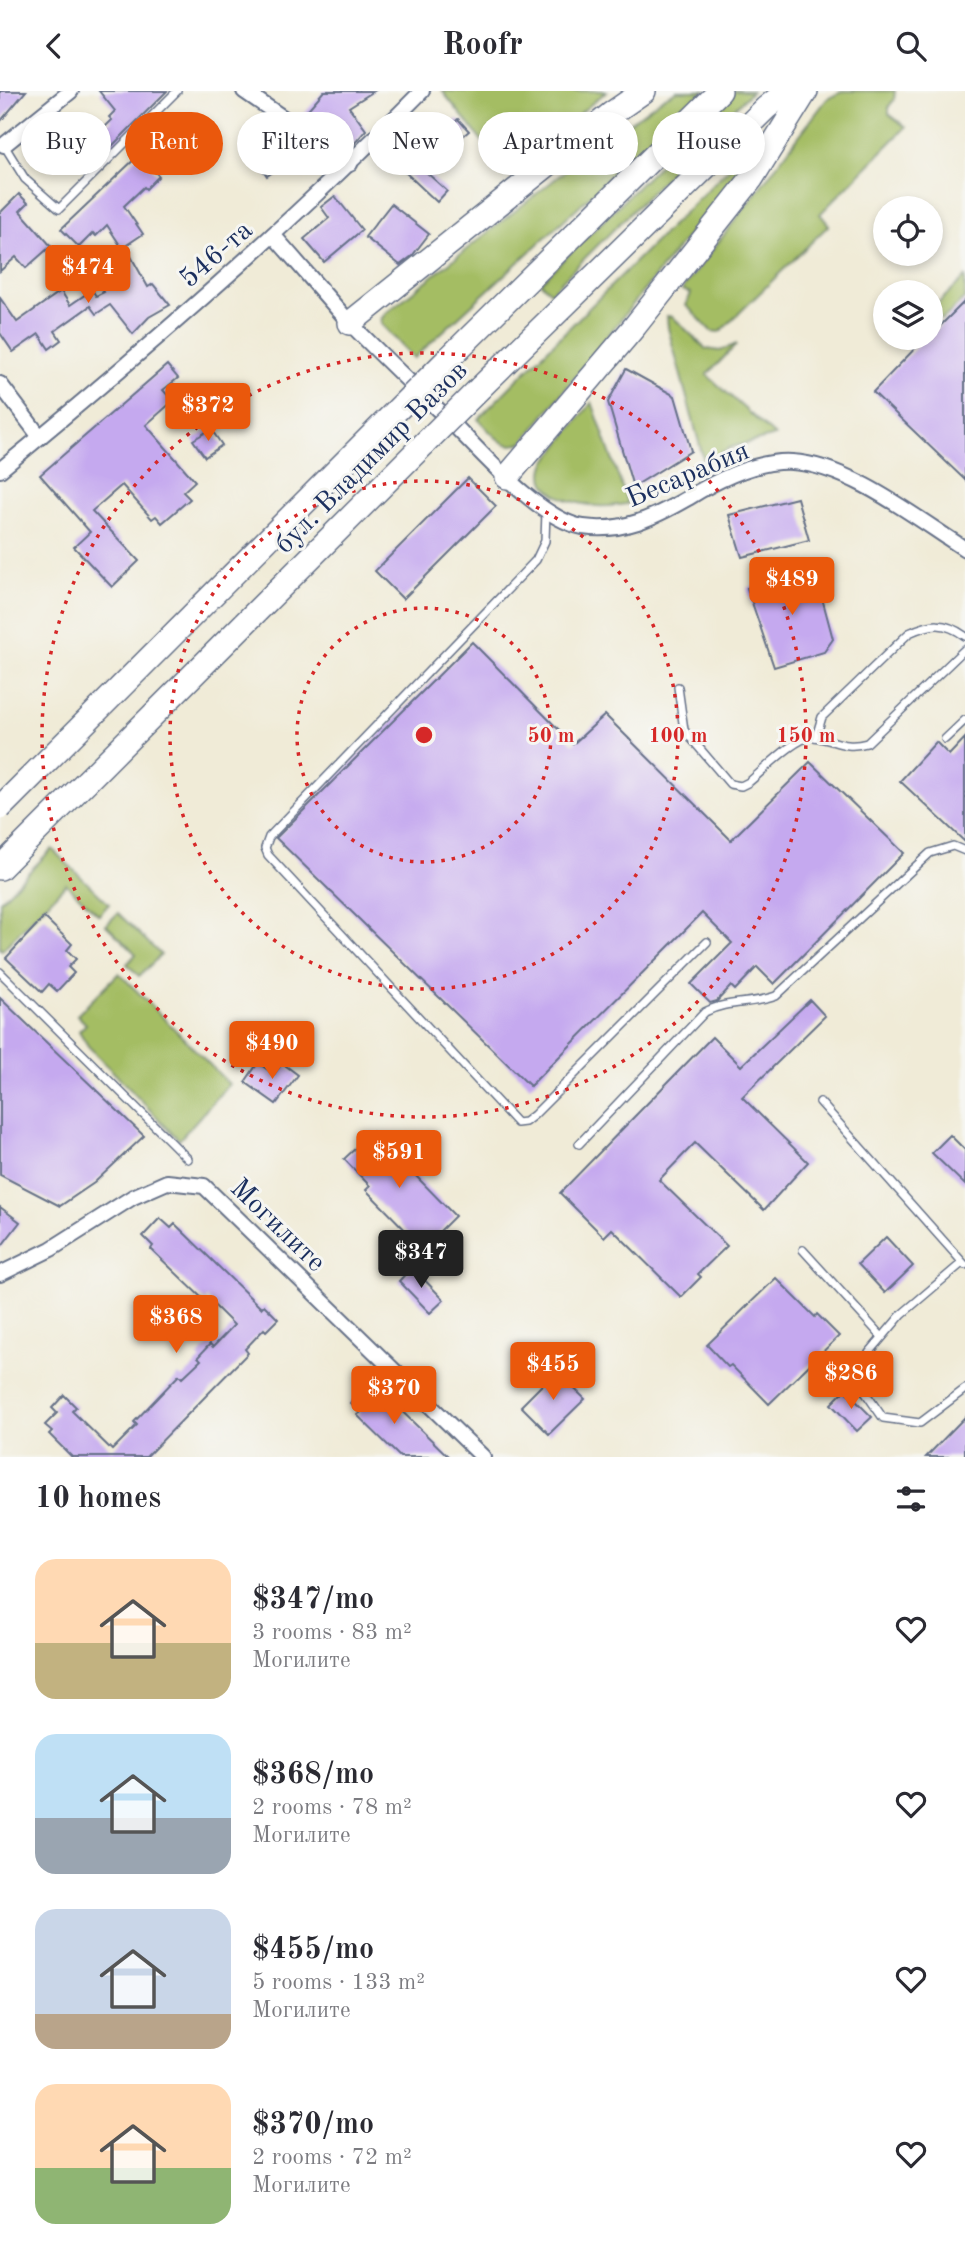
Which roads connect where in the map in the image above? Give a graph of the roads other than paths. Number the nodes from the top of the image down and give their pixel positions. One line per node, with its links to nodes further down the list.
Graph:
1 (71, 91): 10 (street)
2 (177, 91): 10 (lane)
3 (244, 91): 9 (street)
4 (422, 91): 11 (street, 546-та)
5 (644, 91): 14 (main road)
6 (720, 91): 27 (main road, бул. Владимир Вазов, bridge)
7 (787, 91): 29 (main road, бул. Владимир Вазов, bridge)
8 (806, 91): 18 (main road)
9 (274, 112)
10 (4, 145)
11 (354, 160)
12 (338, 175): 13 (street, 546-та)
13 (273, 235): 14 (street, Бесарабия); 16 (street, 546-та)
14 (351, 323): 18 (street, Бесарабия)
15 (0, 384): 16 (street)
16 (40, 437): 17 (street, 546-та)
17 (0, 470)
18 (507, 477): 19 (street, Бесарабия)
19 (546, 510): 20 (street, Бесарабия); 30 (lane)
20 (965, 549)
21 (965, 636): 25 (lane)
22 (965, 649): 25 (lane)
23 (678, 687): 25 (lane)
24 (965, 720): 26 (lane)
25 (816, 737)
26 (945, 739)
27 (0, 808)
28 (965, 851): 33 (lane)
29 (0, 868)
30 (707, 942)
31 (0, 972): 34 (lane)
32 (820, 1102): 36 (lane)
33 (579, 1144)
34 (188, 1159)
35 (803, 1250): 38 (lane)
36 (964, 1264): 38 (lane)
37 (0, 1274): 40 (street, Могилите)
38 (882, 1338): 39 (lane)
39 (965, 1389)
40 (483, 1457)

